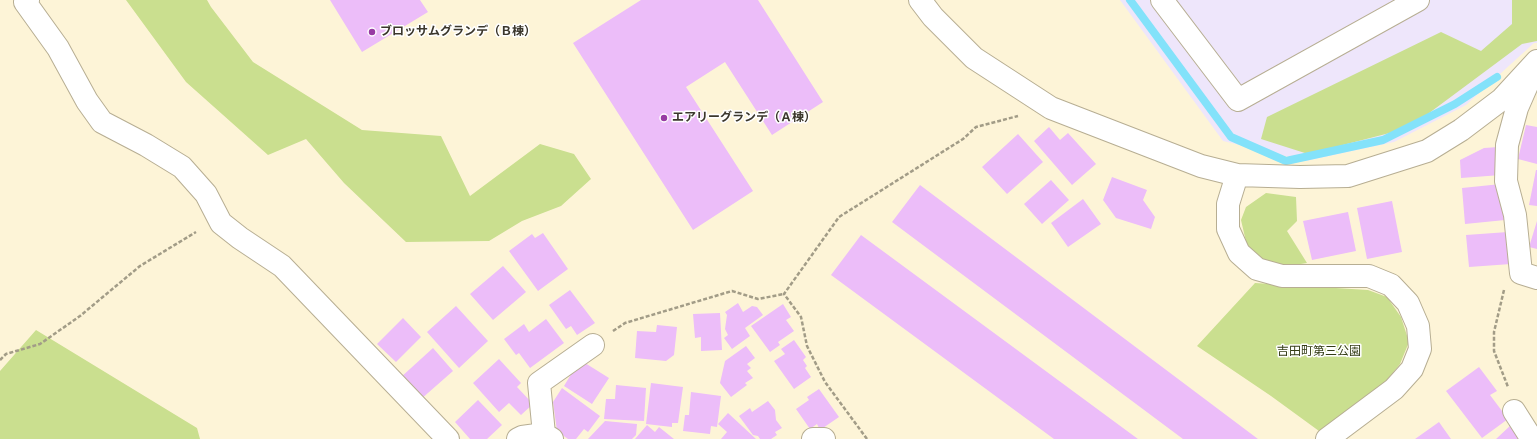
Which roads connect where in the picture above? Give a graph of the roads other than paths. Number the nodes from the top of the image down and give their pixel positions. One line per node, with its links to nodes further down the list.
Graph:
1 (28, 0): 11 (street)
2 (920, 0): 6 (street)
3 (1162, 0): 4 (street)
4 (1418, 0)
5 (1537, 62): 6 (street); 7 (street)
6 (1237, 175): 15 (street)
7 (1529, 275)
8 (593, 345): 10 (street)
9 (1514, 411): 16 (street)
10 (548, 436): 12 (street)
11 (448, 439)
12 (518, 439)
13 (813, 439): 14 (street)
14 (824, 439)
15 (1327, 439)
16 (1534, 439)

